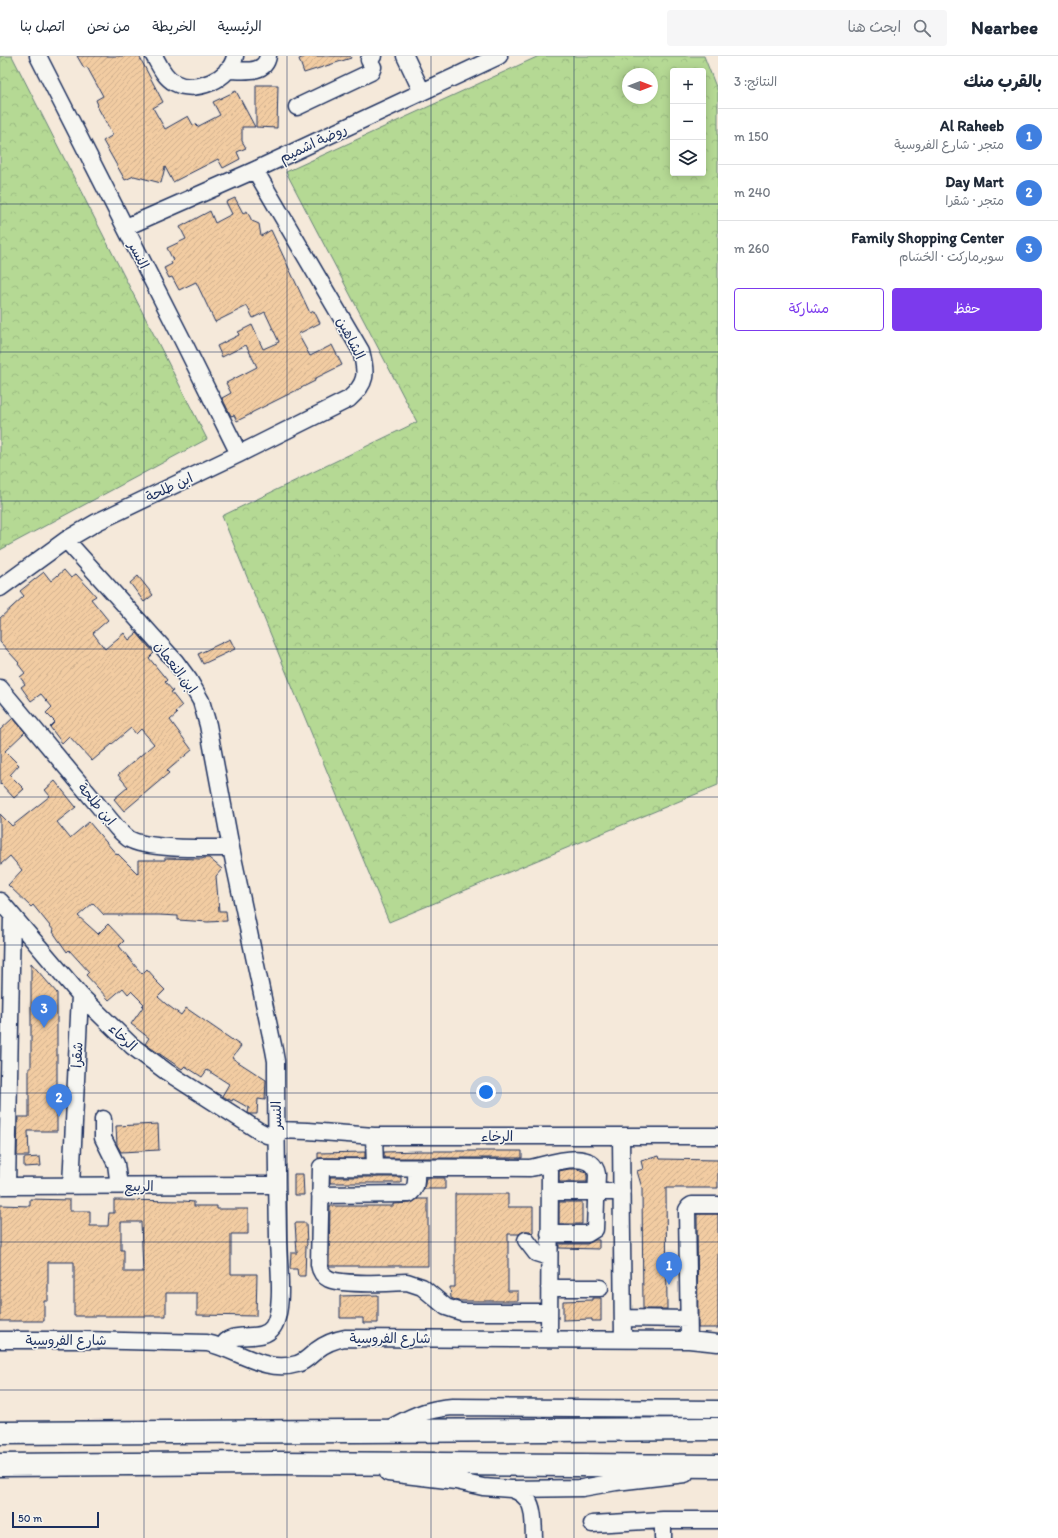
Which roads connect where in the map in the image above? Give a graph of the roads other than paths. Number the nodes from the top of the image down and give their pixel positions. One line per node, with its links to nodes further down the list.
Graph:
1 (38, 56): 12 (street, النسر)
2 (154, 56): 8 (street)
3 (235, 56): 8 (street)
4 (268, 56): 8 (street)
5 (373, 56): 10 (street)
6 (405, 56): 9 (street)
7 (500, 56): 9 (street, روضة اشميم)
8 (227, 70)
9 (422, 92): 11 (street, روضة اشميم)
10 (297, 107)
11 (255, 170): 12 (street, روضة اشميم); 13 (street, الشاهين)
12 (126, 227): 13 (street, النسر)
13 (239, 454): 14 (street, ابن طلحة)
14 (66, 540): 15 (street, ابن طلحة); 17 (street, ابن النعمان)
15 (0, 588)
16 (0, 688): 17 (street, ابن طلحة)
17 (231, 848): 22 (street, النسر)
18 (0, 901): 19 (street, الرخاء)
19 (12, 914): 20 (street, الرخاء); 30 (street)
20 (80, 995): 22 (street, الرخاء); 31 (street, شقرا)
21 (103, 1118): 32 (street)
22 (277, 1133): 23 (street, الرخاء); 29 (street, النسر)
23 (374, 1136): 25 (street, الرخاء); 27 (street)
24 (718, 1136): 25 (street, الرخاء)
25 (621, 1137): 35 (street)
26 (550, 1162): 28 (street); 33 (street); 34 (street)
27 (375, 1168): 28 (street); 36 (street)
28 (416, 1168): 36 (street)
29 (277, 1185): 32 (street, الربيع); 51 (street, النسر)
30 (3, 1186): 31 (street, الربيع)
31 (71, 1186): 32 (street, الربيع)
32 (119, 1186)
33 (550, 1192): 34 (street); 38 (street)
34 (596, 1192): 35 (street); 38 (street)
35 (622, 1192): 44 (street)
36 (320, 1195): 43 (street)
37 (718, 1205): 45 (street)
38 (549, 1234): 40 (street)
39 (526, 1240): 40 (street)
40 (549, 1257): 41 (street)
41 (549, 1288): 42 (street); 43 (street)
42 (600, 1288)
43 (549, 1312): 46 (street)
44 (623, 1318): 45 (street); 48 (street)
45 (688, 1319): 49 (street)
46 (549, 1339): 48 (street, شارع الفروسية); 51 (street, شارع الفروسية)
47 (0, 1340): 51 (street, شارع الفروسية)
48 (623, 1340): 49 (street, شارع الفروسية)
49 (689, 1340): 50 (street, شارع الفروسية)
50 (718, 1343)
51 (222, 1346)
52 (718, 1409): 54 (street)
53 (718, 1429): 54 (highway)
54 (387, 1430): 55 (highway)
55 (0, 1433)
56 (277, 1462): 57 (highway); 58 (highway); 60 (street)
57 (0, 1464)
58 (718, 1466)
59 (718, 1470): 61 (street)
60 (512, 1489): 61 (street); 62 (street)
61 (564, 1489): 62 (street)
62 (533, 1517): 66 (street)
63 (663, 1520): 64 (street); 65 (street); 67 (street)
64 (718, 1520)
65 (592, 1524)
66 (534, 1538)
67 (663, 1538)

